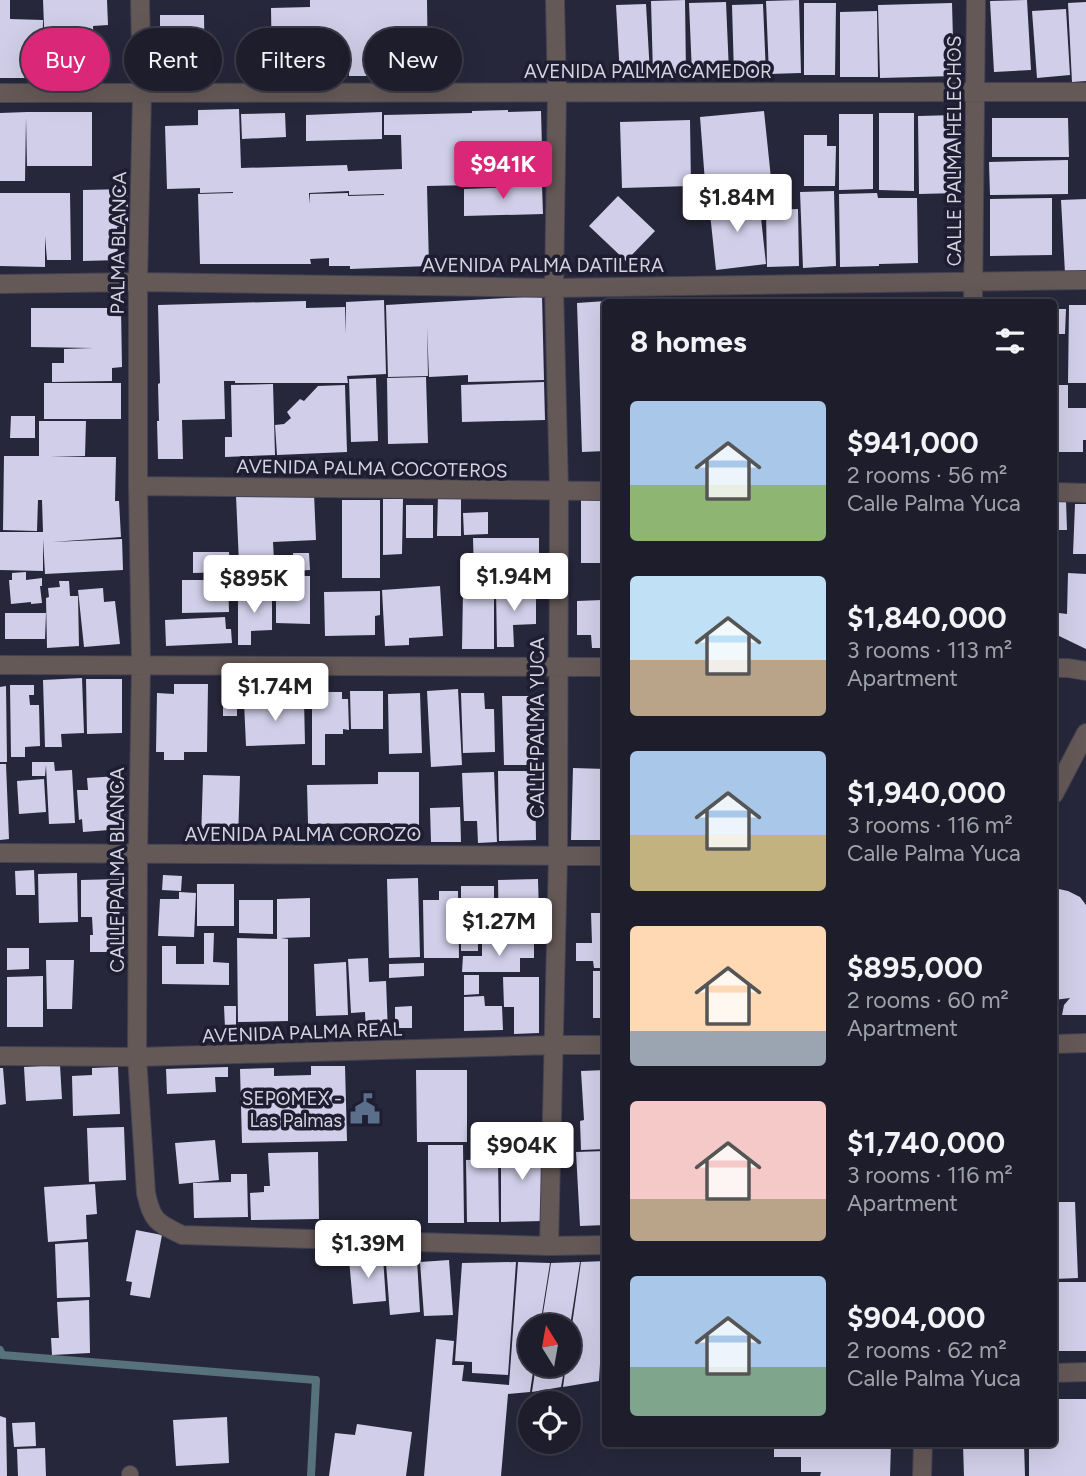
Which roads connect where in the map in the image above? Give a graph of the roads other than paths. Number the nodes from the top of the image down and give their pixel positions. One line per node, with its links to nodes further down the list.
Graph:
1 (140, 0): 8 (street, PALMA BLANCA)
2 (555, 0): 5 (street, CALLE PALMA YUCA)
3 (976, 0): 4 (street, CALLE PALMA HELECHOS)
4 (974, 91): 5 (street, AVENIDA PALMA CAMEDOR); 6 (street, AVENIDA PALMA CAMEDOR); 10 (street, CALLE PALMA HELECHOS)
5 (557, 92): 8 (street, AVENIDA PALMA CAMEDOR); 13 (street, CALLE PALMA YUCA)
6 (1086, 92)
7 (0, 93): 8 (street, AVENIDA PALMA CAMEDOR)
8 (142, 93): 11 (street, PALMA BLANCA)
9 (1086, 280): 10 (street, AVENIDA PALMA DATILERA)
10 (974, 281): 13 (street, AVENIDA PALMA DATILERA); 14 (street, CALLE PALMA HELECHOS)
11 (138, 282): 12 (street, AVENIDA PALMA DATILERA); 13 (street, AVENIDA PALMA DATILERA); 15 (street, PALMA BLANCA)
12 (0, 284)
13 (554, 289): 16 (street, CALLE PALMA YUCA)
14 (973, 299)
15 (138, 486): 16 (street, AVENIDA PALMA COCOTEROS); 20 (street, CALLE PALMA BLANCA)
16 (559, 491): 17 (street, AVENIDA PALMA COCOTEROS); 22 (street, CALLE PALMA YUCA)
17 (602, 491)
18 (1057, 492): 19 (street)
19 (1086, 493)
20 (141, 664): 21 (street); 22 (street); 29 (street, CALLE PALMA BLANCA)
21 (0, 665)
22 (558, 667): 23 (street); 30 (street, CALLE PALMA YUCA)
23 (602, 667)
24 (1057, 668): 25 (street)
25 (1086, 671)
26 (1086, 733): 27 (street)
27 (1057, 788)
28 (0, 853): 29 (street, AVENIDA PALMA COROZO)
29 (138, 855): 30 (street, AVENIDA PALMA COROZO); 37 (street, CALLE PALMA BLANCA)
30 (558, 856): 31 (street, AVENIDA PALMA COROZO); 34 (street, CALLE PALMA YUCA)
31 (602, 856)
32 (1086, 1043): 33 (street)
33 (1057, 1044)
34 (554, 1045): 35 (street, AVENIDA PALMA REAL); 37 (street, AVENIDA PALMA REAL); 39 (street, CALLE PALMA YUCA)
35 (602, 1045)
36 (0, 1056): 37 (street, AVENIDA PALMA REAL)
37 (137, 1058): 39 (street, CALLE PALMA BLANCA)
38 (602, 1245): 39 (street)
39 (550, 1246)
40 (1086, 1372): 41 (street)
41 (1057, 1373)
42 (923, 1447): 43 (street)
43 (922, 1476)

